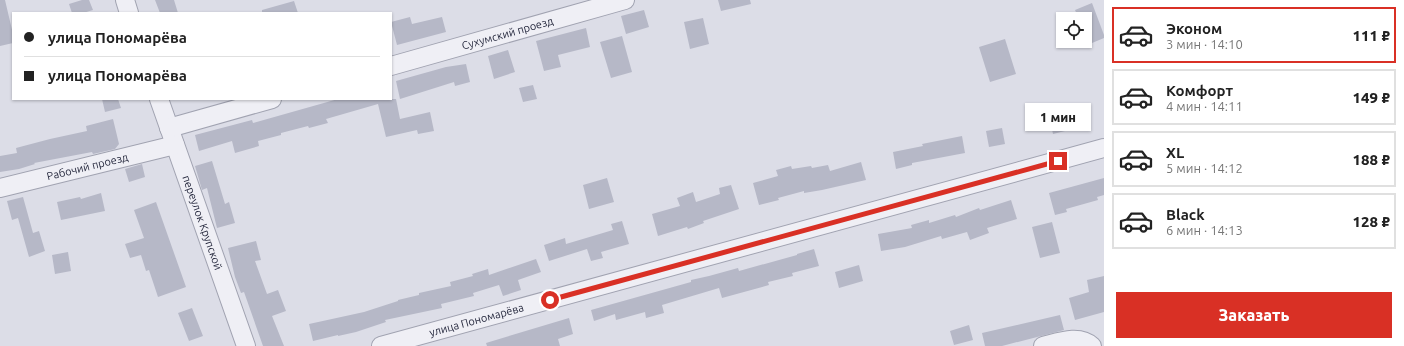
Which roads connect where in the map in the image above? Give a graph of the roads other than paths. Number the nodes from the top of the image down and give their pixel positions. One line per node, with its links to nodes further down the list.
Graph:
1 (125, 0): 3 (street)
2 (625, 0): 4 (street, Сухумский проезд)
3 (130, 12)
4 (392, 66)
5 (159, 100): 7 (street, переулок Крупской)
6 (268, 100): 7 (street)
7 (169, 128): 8 (street, переулок Крупской)
8 (175, 145): 10 (street, Рабочий проезд); 11 (street, переулок Крупской)
9 (1104, 148): 12 (street, улица Пономарёва)
10 (0, 188)
11 (246, 346)
12 (381, 346)
13 (1043, 346): 14 (street)
14 (1092, 346)

